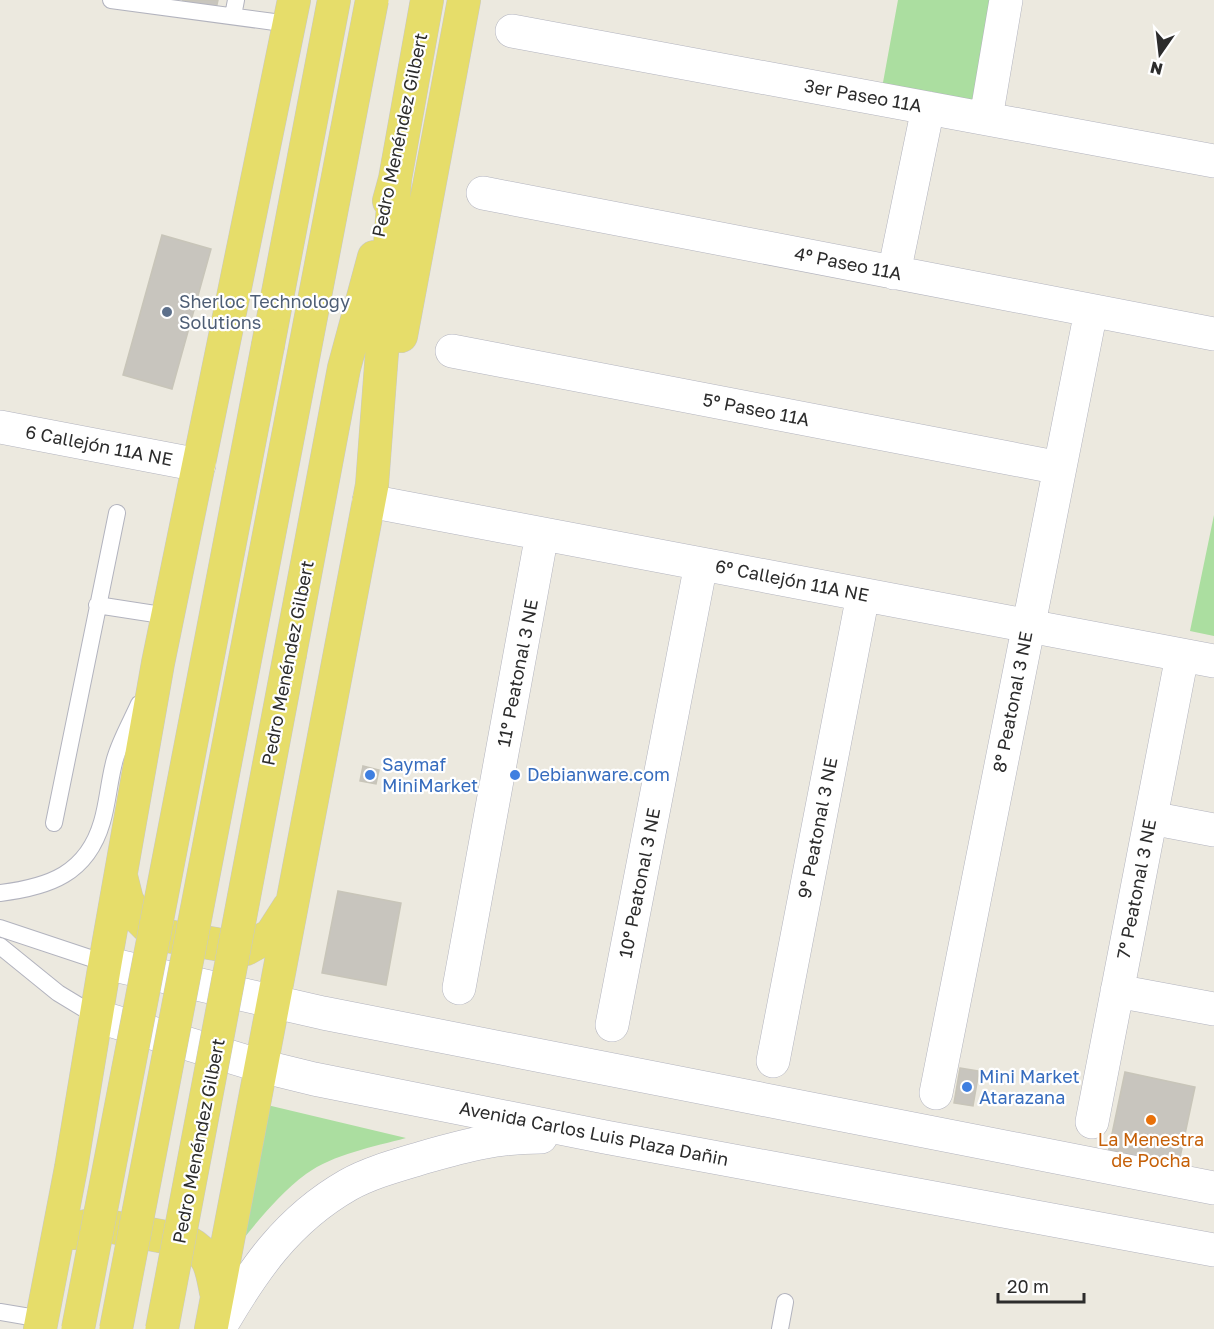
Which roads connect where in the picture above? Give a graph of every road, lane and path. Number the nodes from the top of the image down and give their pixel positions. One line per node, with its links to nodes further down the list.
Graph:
1 (111, 0): 7 (lane)
2 (334, 0): 60 (main road, bridge)
3 (372, 0): 61 (main road, bridge)
4 (427, 0): 13 (main road, Pedro Menéndez Gilbert)
5 (464, 0): 22 (main road)
6 (1006, 0): 11 (street)
7 (234, 8): 8 (lane)
8 (291, 12): 20 (main road)
9 (512, 31): 10 (street, 3er Paseo 11A)
10 (928, 108): 11 (street, 3er Paseo 11A); 15 (street)
11 (986, 118): 12 (street, 3er Paseo 11A)
12 (1214, 160)
13 (394, 179): 22 (main road); 62 (main road, Pedro Menéndez Gilbert, bridge)
14 (483, 193): 15 (street, 4º Paseo 11A)
15 (894, 273): 16 (street, 4º Paseo 11A)
16 (1091, 311): 17 (street, 4º Paseo 11A); 21 (street, 8º Peatonal 3 NE)
17 (1214, 334)
18 (452, 351): 21 (street, 5º Paseo 11A)
19 (0, 427): 20 (street, 6 Callejón 11A NE)
20 (199, 465): 28 (main road)
21 (1060, 468): 29 (street, 8º Peatonal 3 NE)
22 (371, 493): 24 (street, 6º Callejón 11A NE); 38 (main road)
23 (117, 513): 27 (lane)
24 (543, 534): 25 (street, 6º Callejón 11A NE); 42 (street, 11º Peatonal 3 NE)
25 (701, 564): 26 (street, 6º Callejón 11A NE); 47 (street, 10º Peatonal 3 NE)
26 (863, 595): 29 (street, 6º Callejón 11A NE); 48 (street, 9º Peatonal 3 NE)
27 (97, 605): 28 (lane); 34 (lane)
28 (168, 616): 32 (main road)
29 (1027, 626): 30 (street, 6º Callejón 11A NE); 50 (street, 8º Peatonal 3 NE)
30 (1182, 656): 31 (street, 6º Callejón 11A NE); 33 (street, 7º Peatonal 3 NE)
31 (1214, 661)
32 (158, 663): 36 (main road); 37 (lane)
33 (1151, 818): 35 (street); 43 (street, 7º Peatonal 3 NE)
34 (54, 823)
35 (1214, 830)
36 (121, 876): 38 (main road); 41 (main road)
37 (0, 893)
38 (292, 902): 44 (main road)
39 (0, 928): 41 (lane)
40 (0, 946): 46 (lane, Avenida Carlos Luis Plaza Dañin)
41 (105, 963): 44 (street); 46 (main road)
42 (459, 988)
43 (1117, 991): 45 (street); 51 (street, 7º Peatonal 3 NE)
44 (273, 1002): 49 (main road); 53 (street)
45 (1214, 1009)
46 (96, 1016): 49 (street, Avenida Carlos Luis Plaza Dañin); 55 (main road)
47 (612, 1026)
48 (772, 1061)
49 (261, 1066): 52 (street, Avenida Carlos Luis Plaza Dañin); 56 (main road)
50 (936, 1093)
51 (1092, 1122)
52 (605, 1137): 54 (street, Avenida Carlos Luis Plaza Dañin); 64 (street)
53 (1214, 1188)
54 (1214, 1250)
55 (50, 1269): 56 (main road); 59 (main road)
56 (217, 1297): 63 (main road)
57 (785, 1302): 65 (lane)
58 (0, 1312): 59 (lane)
59 (41, 1324)
60 (78, 1329)
61 (116, 1329)
62 (162, 1329)
63 (211, 1329)
64 (219, 1329)
65 (780, 1329)

